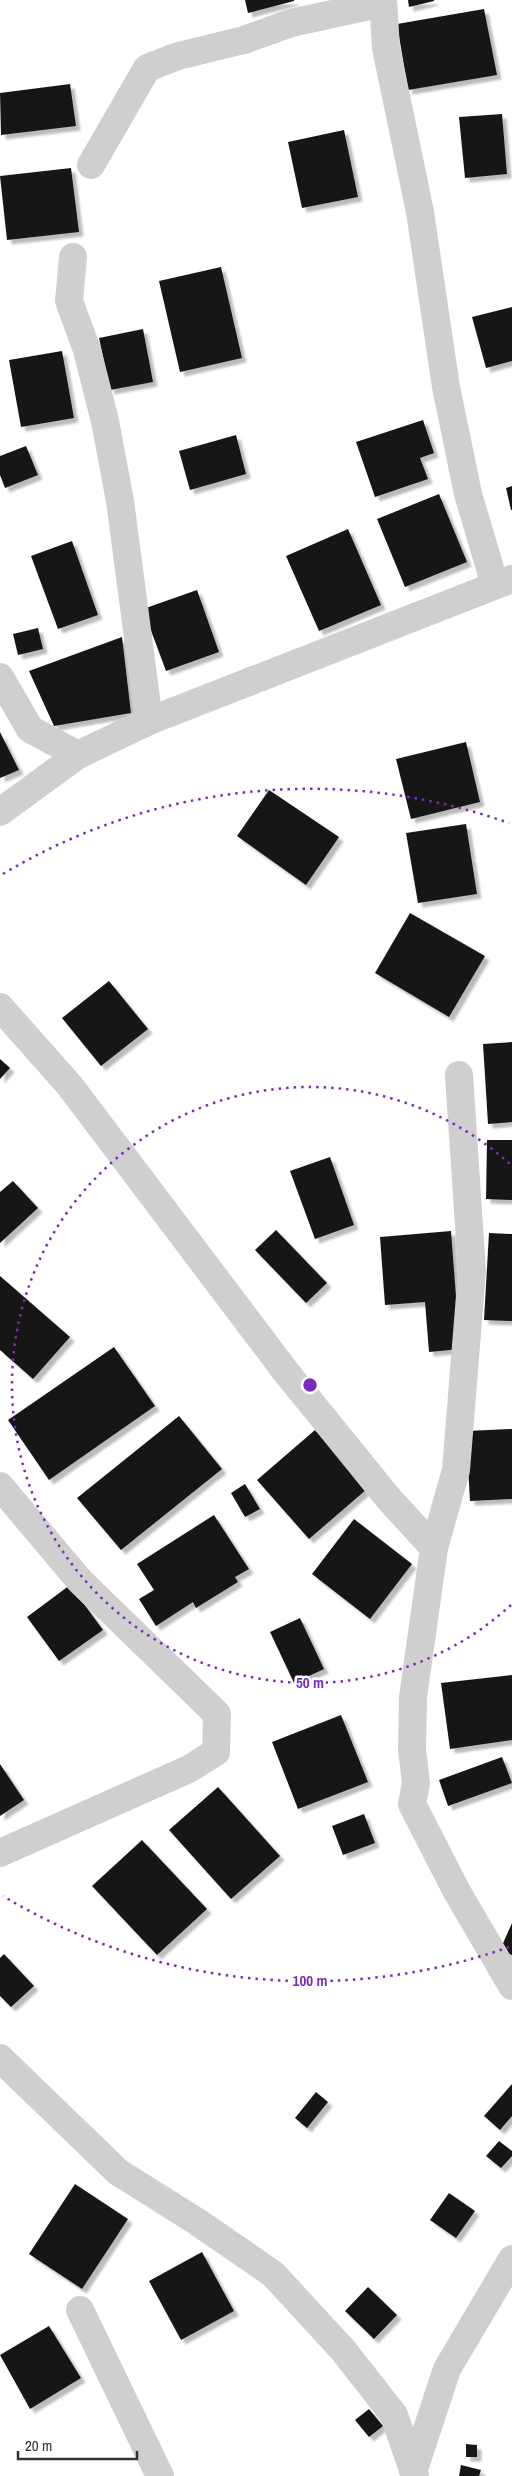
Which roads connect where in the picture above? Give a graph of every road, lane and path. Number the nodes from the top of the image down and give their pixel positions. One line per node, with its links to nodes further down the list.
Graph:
1 (383, 1): 2 (street); 4 (street)
2 (91, 165)
3 (73, 257): 6 (street)
4 (503, 582): 6 (street)
5 (0, 677): 7 (street)
6 (149, 721): 7 (street)
7 (78, 755): 8 (street)
8 (0, 812)
9 (0, 1007): 12 (street)
10 (459, 1075): 12 (street)
11 (0, 1486): 13 (street)
12 (434, 1548): 14 (street)
13 (0, 1853)
14 (512, 1986)
15 (0, 2058): 18 (street)
16 (512, 2259): 18 (street)
17 (80, 2310): 19 (street)
18 (414, 2472)
19 (160, 2476)

